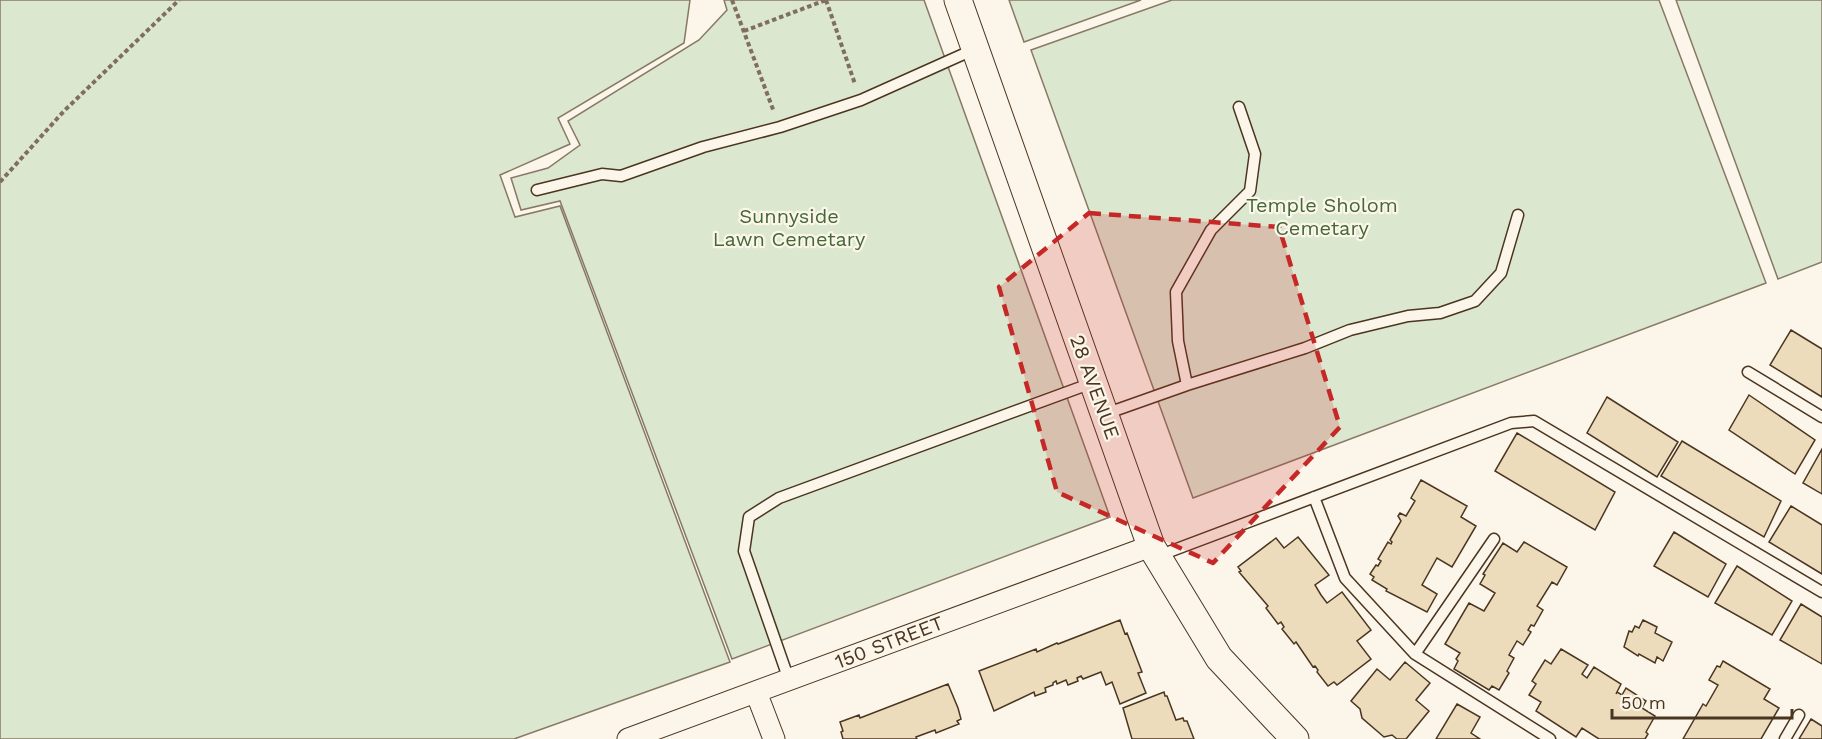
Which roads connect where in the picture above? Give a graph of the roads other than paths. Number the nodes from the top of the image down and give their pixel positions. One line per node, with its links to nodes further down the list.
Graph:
1 (958, 0): 2 (street, 28 AVENUE)
2 (975, 49): 4 (lane); 7 (street, 28 AVENUE)
3 (1239, 107): 8 (lane)
4 (537, 190)
5 (1518, 215): 8 (lane)
6 (1749, 372): 10 (lane)
7 (1093, 383): 9 (street, 28 AVENUE); 16 (lane)
8 (1187, 385): 9 (lane)
9 (1104, 414): 13 (street, 28 AVENUE)
10 (1822, 417)
11 (1314, 497): 13 (lane); 14 (lane); 15 (lane)
12 (1494, 539): 15 (lane)
13 (1154, 551): 16 (street, 150 STREET); 21 (street, 28 AVENUE)
14 (1822, 592)
15 (1415, 654): 22 (lane)
16 (789, 680): 17 (street, 150 STREET)
17 (756, 692): 19 (street, 150 STREET); 20 (street)
18 (1799, 715): 23 (lane)
19 (628, 739)
20 (774, 739)
21 (1295, 739)
22 (1550, 739)
23 (1785, 739)

